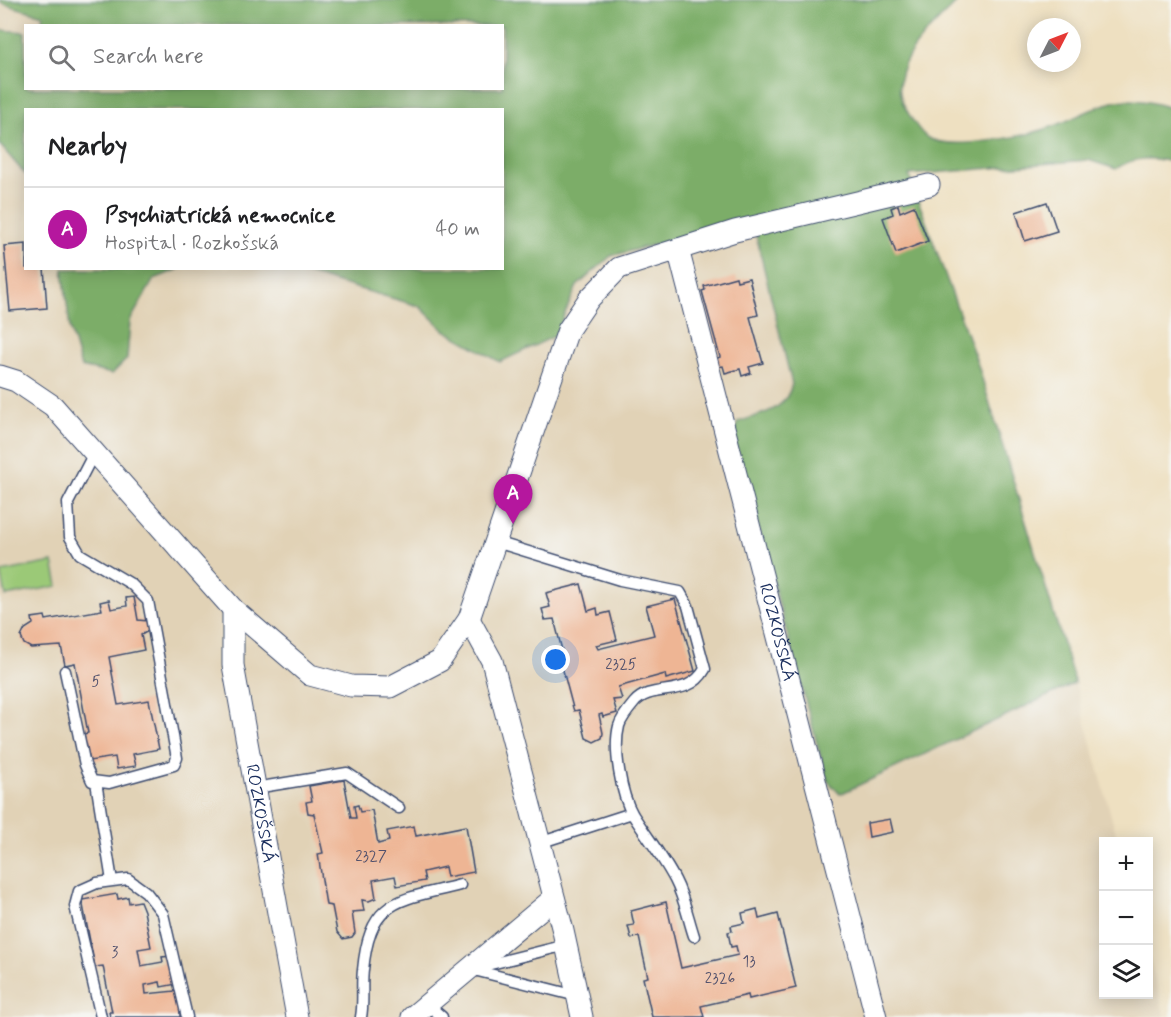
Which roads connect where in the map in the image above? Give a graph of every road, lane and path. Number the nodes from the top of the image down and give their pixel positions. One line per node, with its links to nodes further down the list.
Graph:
1 (929, 185): 2 (street)
2 (678, 249): 5 (street); 27 (street, ROZKOŠSKÁ)
3 (0, 376): 4 (street)
4 (94, 453): 6 (street); 9 (lane)
5 (496, 542): 7 (street); 12 (lane)
6 (233, 609): 7 (street); 10 (street, ROZKOŠSKÁ)
7 (469, 620): 13 (street)
8 (65, 671): 9 (lane)
9 (96, 782): 14 (lane)
10 (255, 788): 11 (lane); 24 (street, ROZKOŠSKÁ)
11 (399, 808)
12 (632, 813): 13 (lane); 17 (lane)
13 (539, 843): 16 (street)
14 (112, 881): 22 (lane); 23 (lane)
15 (460, 885): 25 (lane)
16 (554, 898): 18 (street); 19 (street)
17 (694, 936)
18 (566, 945): 19 (lane); 20 (street)
19 (469, 969): 20 (lane); 21 (street)
20 (577, 996): 26 (street)
21 (427, 1013)
22 (101, 1017)
23 (187, 1017)
24 (297, 1017)
25 (361, 1017)
26 (582, 1017)
27 (876, 1017)

